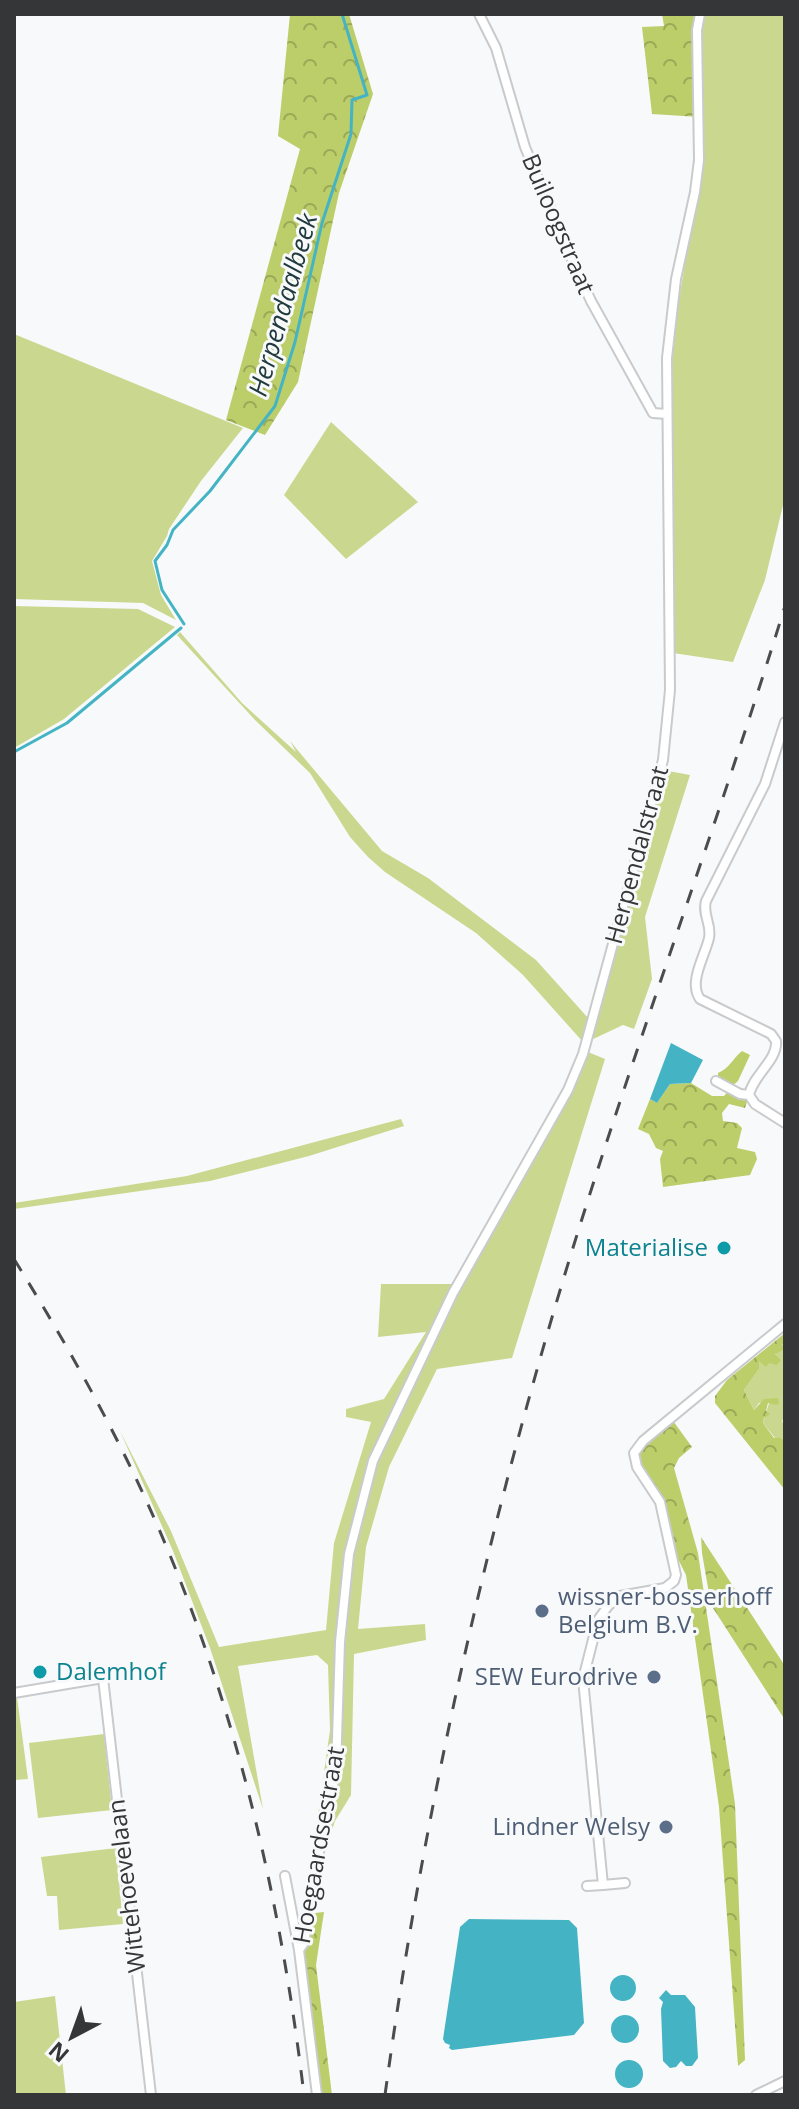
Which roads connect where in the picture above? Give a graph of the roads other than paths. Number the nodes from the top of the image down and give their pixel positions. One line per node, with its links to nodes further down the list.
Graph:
1 (479, 14): 3 (street, Builoogstraat)
2 (700, 14): 3 (street, Herpendalstraat)
3 (667, 414): 9 (street, Herpendalstraat)
4 (785, 722): 6 (street)
5 (716, 1081): 6 (street)
6 (749, 1095): 7 (street)
7 (785, 1123)
8 (785, 1324): 13 (street)
9 (340, 1642): 15 (street, Hoegaardsestraat)
10 (14, 1693): 17 (street, Wittehoevelaan)
11 (285, 1876): 15 (street)
12 (625, 1883): 13 (street)
13 (603, 1885): 14 (street)
14 (587, 1886)
15 (299, 1950): 18 (street, Hoegaardsestraat)
16 (785, 2081): 19 (street)
17 (151, 2095)
18 (317, 2095)
19 (756, 2095)

